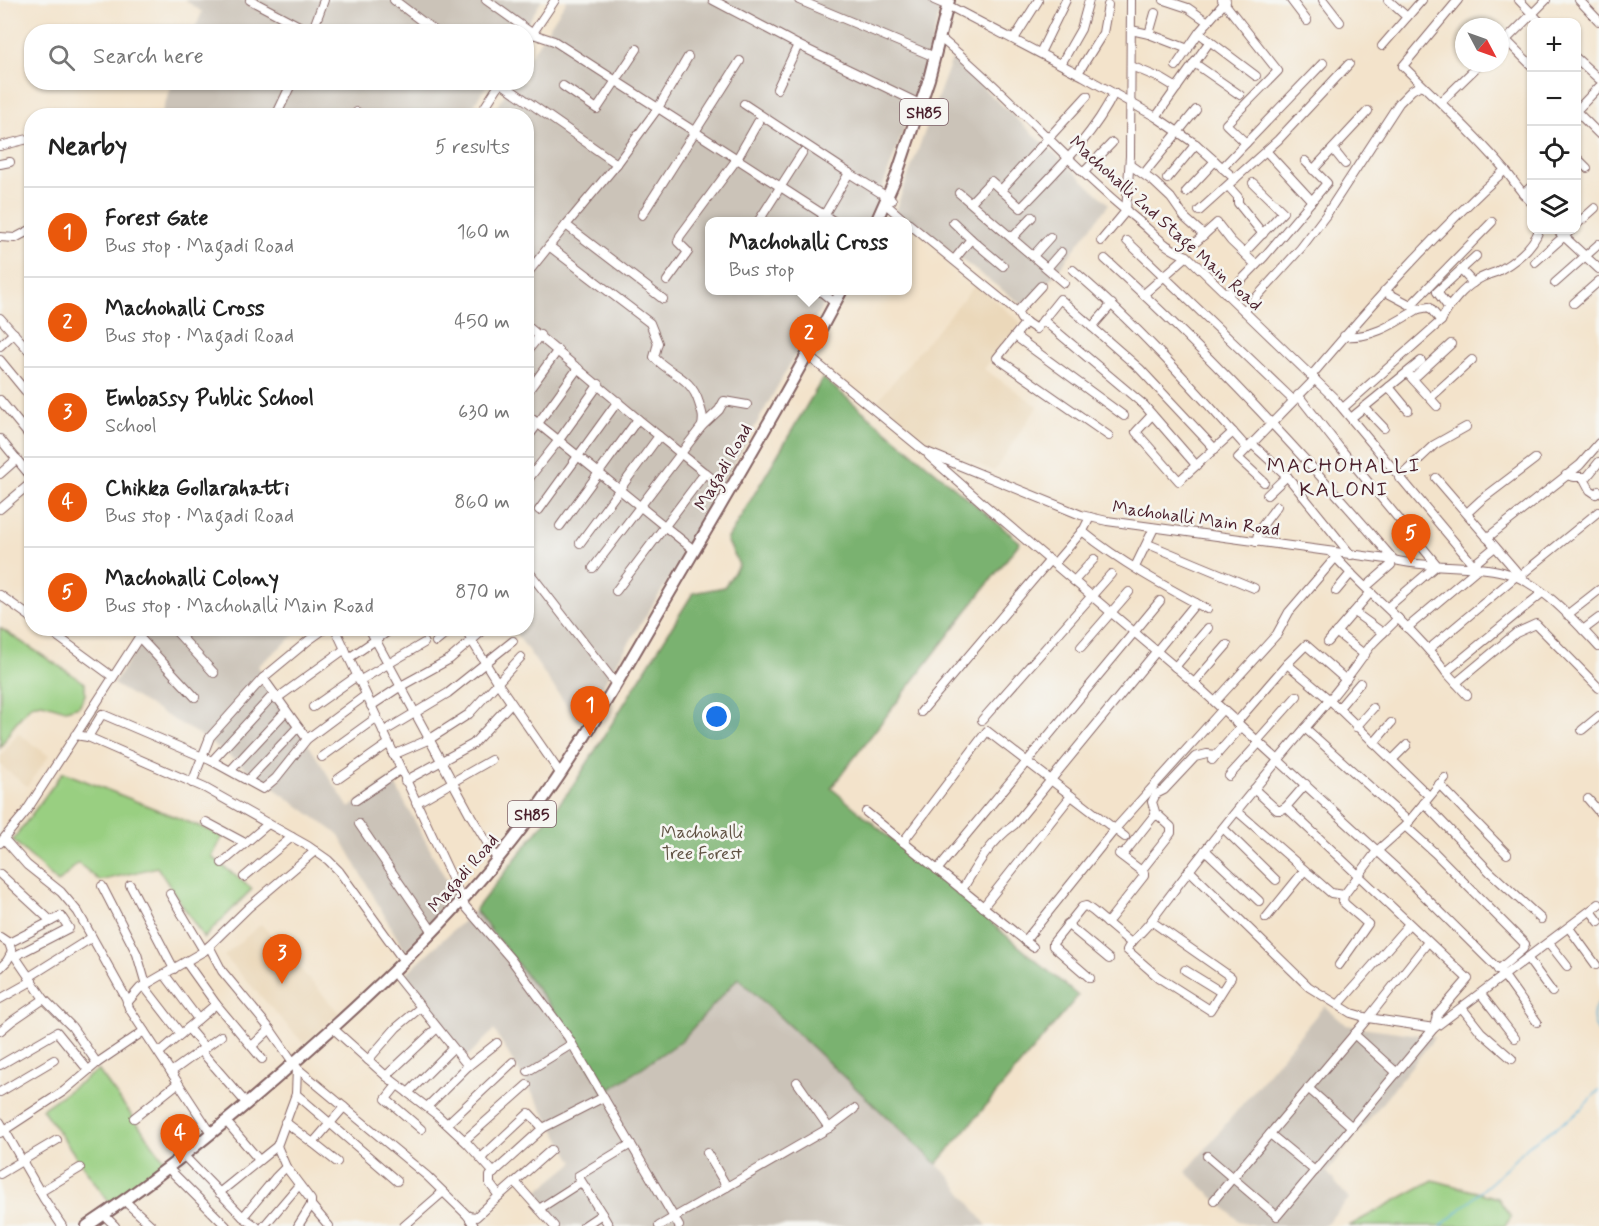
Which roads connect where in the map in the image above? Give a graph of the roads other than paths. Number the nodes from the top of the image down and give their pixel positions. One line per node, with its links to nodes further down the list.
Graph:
1 (250, 0): 33 (street)
2 (324, 0): 34 (street)
3 (394, 0): 35 (street)
4 (486, 0): 36 (street)
5 (555, 0): 38 (street)
6 (713, 0): 46 (street)
7 (799, 0): 53 (street)
8 (934, 0): 23 (street)
9 (1066, 0): 51 (street)
10 (1089, 0): 59 (street)
11 (1131, 0): 37 (street)
12 (1164, 0): 31 (street)
13 (1291, 0): 29 (street)
14 (1323, 0): 32 (street)
15 (1388, 0): 27 (street)
16 (1422, 0): 27 (street)
17 (1458, 0): 68 (street)
18 (1519, 0): 26 (street)
19 (1546, 0): 26 (street)
20 (1579, 0): 30 (street)
21 (1038, 1): 43 (street)
22 (1224, 1): 31 (street); 98 (street)
23 (951, 4): 43 (street); 45 (main road, SH85); 53 (main road, SH85)
24 (1108, 5): 64 (street)
25 (1155, 13): 41 (street)
26 (1532, 15): 28 (street); 42 (street)
27 (1407, 17): 47 (street)
28 (1535, 18)
29 (1307, 21)
30 (1599, 21)
31 (1208, 22): 39 (street)
32 (1340, 22)
33 (295, 24)
34 (315, 24)
35 (426, 24)
36 (519, 24)
37 (1131, 30): 41 (street); 61 (street)
38 (534, 32)
39 (1199, 33): 44 (street); 50 (street)
40 (534, 34): 67 (street)
41 (1149, 34): 50 (street)
42 (1509, 37)
43 (1014, 39): 51 (street)
44 (1210, 41): 56 (street); 65 (street)
45 (945, 42): 95 (street, Machohalli 2nd Stage Main Road); 132 (main road, SH85)
46 (798, 45): 72 (street); 82 (street)
47 (1382, 45)
48 (1509, 48): 55 (street)
49 (637, 49): 67 (street)
50 (1188, 49): 62 (street)
51 (1040, 53): 59 (street)
52 (688, 57): 86 (street)
53 (935, 57): 82 (main road, SH85)
54 (740, 61): 92 (street)
55 (1527, 62)
56 (1194, 63): 71 (street); 77 (street)
57 (1323, 63): 98 (street)
58 (1581, 63): 66 (street)
59 (1061, 64): 64 (street)
60 (1349, 64): 102 (street)
61 (1131, 66): 71 (street); 80 (street)
62 (1176, 66)
63 (1472, 72): 79 (street)
64 (1078, 73): 76 (street)
65 (1256, 76)
66 (1599, 79)
67 (616, 81): 69 (street); 86 (street)
68 (1421, 85): 79 (street); 202 (street)
69 (562, 86)
70 (1599, 87): 83 (street)
71 (1177, 88): 90 (street)
72 (777, 89)
73 (288, 90): 84 (street)
74 (497, 90): 85 (street)
75 (511, 90): 111 (street)
76 (1114, 93): 80 (street); 104 (street)
77 (1240, 95)
78 (1087, 96): 95 (street)
79 (1441, 102): 118 (street)
80 (1131, 103): 90 (street); 113 (street)
81 (744, 104): 120 (street)
82 (920, 104): 132 (main road, SH85)
83 (1581, 107)
84 (280, 108)
85 (485, 108)
86 (658, 108): 92 (street); 111 (street)
87 (1196, 110): 93 (street)
88 (1368, 111): 101 (street)
89 (1581, 115): 94 (street)
90 (1156, 117): 93 (street)
91 (758, 122): 105 (street)
92 (696, 132): 105 (street); 138 (street)
93 (1178, 132): 99 (street); 116 (street)
94 (1599, 134)
95 (1048, 138): 104 (street, Machohalli 2nd Stage Main Road); 126 (street)
96 (24, 140): 100 (street)
97 (1112, 143): 119 (street)
98 (1246, 143): 114 (street)
99 (1196, 144): 106 (street); 121 (street)
100 (0, 146)
101 (1333, 149): 112 (street); 117 (street)
102 (1266, 151): 122 (street); 133 (street)
103 (802, 153): 125 (street)
104 (1069, 158): 119 (street, Machohalli 2nd Stage Main Road); 126 (street)
105 (737, 159): 125 (street); 184 (street)
106 (1215, 161): 114 (street); 128 (street)
107 (1305, 161): 117 (street)
108 (9, 162): 110 (street)
109 (1581, 162): 115 (street)
110 (0, 164)
111 (617, 164): 149 (street)
112 (1346, 164)
113 (1130, 165): 136 (street); 156 (street)
114 (1222, 168): 122 (street)
115 (1587, 168)
116 (1147, 170)
117 (1313, 170): 133 (street)
118 (1505, 170): 130 (street); 190 (street)
119 (1084, 172): 136 (street, Machohalli 2nd Stage Main Road)
120 (849, 173): 132 (street); 141 (street)
121 (1167, 179)
122 (1235, 179): 124 (street)
123 (1253, 183): 152 (street)
124 (1228, 186): 137 (street); 152 (street)
125 (780, 187): 139 (street); 140 (street)
126 (1001, 190): 134 (street)
127 (1527, 190): 130 (street)
128 (1186, 192)
129 (958, 193): 134 (street)
130 (1522, 194): 131 (street)
131 (1527, 198)
132 (889, 201): 142 (main road, SH85); 143 (main road, SH85); 144 (street)
133 (1312, 201): 177 (street)
134 (971, 202): 160 (street)
135 (1595, 208): 146 (street)
136 (1126, 211): 163 (street); 170 (street, Machohalli 2nd Stage Main Road)
137 (1199, 212)
138 (642, 215)
139 (761, 217)
140 (821, 217)
141 (823, 217)
142 (879, 217)
143 (884, 217)
144 (903, 217)
145 (1032, 217): 160 (street)
146 (1581, 221)
147 (953, 222): 161 (street)
148 (1492, 222): 200 (street)
149 (566, 225): 166 (street); 196 (street)
150 (912, 226): 173 (street)
151 (24, 233): 157 (street)
152 (1263, 234): 168 (street)
153 (1537, 234): 187 (street)
154 (1560, 234): 159 (street)
155 (1566, 234): 159 (street)
156 (1204, 235): 164 (street); 168 (street)
157 (0, 237)
158 (1050, 237): 169 (street)
159 (1563, 237): 172 (street); 175 (street)
160 (1012, 238): 169 (street)
161 (971, 239): 173 (street); 178 (street)
162 (1127, 241): 183 (street)
163 (1101, 242)
164 (1196, 242)
165 (1599, 244): 172 (street)
166 (549, 246): 176 (street); 246 (street)
167 (1061, 252): 179 (street)
168 (1244, 253): 177 (street)
169 (1033, 256): 179 (street)
170 (1186, 256): 183 (street); 195 (street, Machohalli 2nd Stage Main Road)
171 (1476, 256): 182 (street)
172 (1587, 256): 180 (street); 188 (street)
173 (954, 260): 203 (street)
174 (1105, 260): 191 (street)
175 (1534, 262)
176 (534, 265)
177 (1256, 265): 195 (street)
178 (1003, 266)
179 (1047, 268): 186 (street)
180 (1599, 269)
181 (1073, 270): 199 (street)
182 (1461, 270): 187 (street); 201 (street)
183 (1164, 276): 191 (street); 230 (street)
184 (668, 280)
185 (1599, 281): 198 (street)
186 (1064, 283)
187 (1473, 283): 201 (street)
188 (1555, 283)
189 (1041, 286): 203 (street)
190 (1384, 291): 200 (street); 213 (street)
191 (1144, 294): 244 (street)
192 (824, 295): 197 (street)
193 (840, 295): 197 (main road, Magadi Road / SH85)
194 (846, 295): 219 (main road, Magadi Road / SH85)
195 (1227, 295): 202 (street, Machohalli 2nd Stage Main Road)
196 (663, 299)
197 (835, 303): 219 (main road, Magadi Road / SH85)
198 (1574, 303)
199 (1112, 304): 208 (street); 251 (street)
200 (1414, 307): 206 (street); 213 (street)
201 (1448, 307): 206 (street)
202 (1244, 311): 225 (street, Machohalli 2nd Stage Main Road)
203 (1017, 312): 207 (street)
204 (0, 318): 210 (street)
205 (1043, 320): 207 (street); 208 (street); 239 (street)
206 (1441, 321): 237 (street)
207 (1026, 322): 212 (street)
208 (1092, 327): 258 (street)
209 (534, 331): 211 (street)
210 (14, 333): 216 (street); 217 (street)
211 (540, 335): 214 (street); 218 (street)
212 (1015, 336): 240 (street); 253 (street)
213 (1344, 336): 225 (street)
214 (534, 343)
215 (1451, 344): 224 (street)
216 (24, 345)
217 (0, 346)
218 (558, 350): 223 (street); 226 (street)
219 (810, 356): 259 (street, Machohalli Main Road); 279 (main road, Magadi Road / SH85); 476 (main road, Magadi Road / SH85)
220 (0, 360): 229 (street)
221 (1473, 360): 231 (street)
222 (1421, 361): 224 (street)
223 (578, 368): 227 (street); 245 (street)
224 (1410, 376): 228 (street); 231 (street)
225 (1313, 377): 230 (street); 237 (street, Machohalli 2nd Stage Main Road)
226 (534, 383)
227 (599, 384): 233 (street); 254 (street)
228 (1389, 387): 236 (street); 238 (street)
229 (24, 389)
230 (1296, 398): 244 (street); 304 (street)
231 (1430, 398): 235 (street)
232 (0, 400): 249 (street)
233 (618, 401): 242 (street); 261 (street)
234 (747, 405): 246 (street)
235 (1437, 406)
236 (1364, 407): 241 (street); 248 (street)
237 (1343, 408): 241 (street, Machohalli 2nd Stage Main Road)
238 (1408, 410)
239 (1152, 414): 265 (street); 265 (street)
240 (1124, 416)
241 (1351, 418): 274 (street, Machohalli 2nd Stage Main Road)
242 (638, 419): 252 (street); 269 (street)
243 (534, 420): 245 (street)
244 (1272, 422): 257 (street); 303 (street)
245 (538, 423): 250 (street); 254 (street)
246 (702, 426): 260 (street)
247 (1466, 427): 274 (street)
248 (1384, 428)
249 (24, 429)
250 (534, 429)
251 (1233, 432): 257 (street); 258 (street)
252 (659, 436): 260 (street); 278 (street)
253 (1109, 436)
254 (559, 440): 261 (street); 267 (street)
255 (1, 442): 262 (street)
256 (1599, 442): 271 (street)
257 (1249, 446): 272 (street); 276 (street)
258 (1215, 449): 265 (street)
259 (924, 451): 288 (street, Machohalli Main Road); 302 (street)
260 (681, 453): 268 (street); 283 (street)
261 (579, 457): 269 (street); 285 (street)
262 (17, 459): 266 (street); 270 (street)
263 (1534, 459): 287 (street)
264 (1599, 462): 273 (street)
265 (1196, 465)
266 (24, 469)
267 (534, 472)
268 (705, 472): 279 (street); 290 (street)
269 (599, 473): 278 (street); 289 (street)
270 (0, 474)
271 (1566, 475): 273 (street); 293 (street)
272 (1287, 476): 281 (street); 300 (street)
273 (1582, 477): 280 (street)
274 (1399, 478): 306 (street, Machohalli 2nd Stage Main Road)
275 (1436, 478): 287 (street)
276 (1264, 482)
277 (24, 487): 284 (street)
278 (620, 490): 283 (street); 295 (street)
279 (728, 491): 298 (main road, Magadi Road / SH85)
280 (1599, 491)
281 (1267, 495)
282 (1277, 506): 294 (street)
283 (641, 507): 290 (street); 307 (street)
284 (0, 509)
285 (539, 510)
286 (1598, 512): 311 (street)
287 (1467, 513): 293 (street)
288 (1090, 517): 291 (street, Machohalli Main Road); 292 (street)
289 (561, 526)
290 (664, 526): 298 (street); 316 (street)
291 (1154, 528): 294 (street, Machohalli Main Road); 296 (street)
292 (1082, 531): 302 (street); 305 (street)
293 (1488, 538): 297 (street)
294 (1256, 542): 299 (street, Machohalli Main Road)
295 (580, 543)
296 (1148, 544): 305 (street); 313 (street)
297 (1495, 547): 306 (street); 311 (street)
298 (694, 550): 374 (main road, Magadi Road / SH85)
299 (1334, 554): 300 (street, Machohalli Main Road); 308 (street); 386 (street)
300 (1351, 555): 303 (street, Machohalli Main Road)
301 (1094, 559): 312 (street)
302 (1052, 562): 312 (street); 395 (street)
303 (1392, 562): 304 (street, Machohalli Main Road); 314 (street)
304 (1437, 565): 306 (street, Machohalli Main Road); 324 (street)
305 (1135, 567): 323 (street)
306 (1475, 567): 311 (street, Machohalli Main Road); 333 (street)
307 (593, 568)
308 (1351, 573): 314 (street); 317 (street)
309 (1111, 574): 321 (street)
310 (534, 578): 374 (street)
311 (1520, 578): 319 (street, Machohalli Main Road); 357 (street)
312 (1074, 581): 321 (street)
313 (1254, 588)
314 (1369, 589): 324 (street); 327 (street)
315 (1599, 590): 329 (street)
316 (616, 591)
317 (1336, 591)
318 (1129, 592): 328 (street)
319 (1542, 592): 329 (street, Machohalli Main Road); 367 (street)
320 (0, 595): 326 (street)
321 (1090, 596): 328 (street); 398 (street)
322 (1160, 601): 335 (street)
323 (1196, 603): 325 (street); 359 (street)
324 (1388, 607): 330 (street)
325 (1207, 609)
326 (24, 612)
327 (1354, 612): 336 (street); 337 (street)
328 (1112, 614): 335 (street); 355 (street)
329 (1567, 615): 334 (street, Machohalli Main Road)
330 (1398, 618): 333 (street); 337 (street)
331 (1599, 618): 334 (street)
332 (1208, 628): 366 (street)
333 (1407, 628): 357 (street)
334 (1584, 630): 356 (street, Machohalli Main Road)
335 (1134, 632): 359 (street); 422 (street)
336 (1336, 632): 352 (street); 360 (street)
337 (1383, 633): 360 (street)
338 (57, 636): 369 (street)
339 (180, 636): 368 (street)
340 (315, 636): 370 (street)
341 (339, 636): 358 (street)
342 (373, 636): 348 (street)
343 (380, 636): 348 (street)
344 (443, 636): 351 (street)
345 (469, 636): 349 (street)
346 (477, 636): 349 (street)
347 (139, 637): 369 (street); 384 (street)
348 (375, 639): 362 (street); 364 (street)
349 (472, 641): 363 (street); 378 (street)
350 (513, 641): 363 (street)
351 (436, 642)
352 (1328, 642)
353 (424, 643): 364 (street)
354 (1227, 645): 375 (street)
355 (1081, 647)
356 (1599, 647)
357 (1429, 649): 367 (street)
358 (345, 650): 362 (street); 382 (street)
359 (1158, 652): 366 (street); 429 (street)
360 (1365, 655): 372 (street)
361 (521, 657): 373 (street)
362 (349, 658): 371 (street)
363 (485, 663): 373 (street); 394 (street)
364 (389, 664): 371 (street); 378 (street)
365 (1287, 664): 372 (street); 385 (street); 400 (street)
366 (1175, 667): 375 (street)
367 (1446, 672): 377 (street)
368 (214, 673)
369 (113, 677): 406 (street)
370 (263, 678): 382 (street); 415 (street)
371 (358, 678): 380 (street); 389 (street)
372 (1346, 680): 385 (street)
373 (496, 682): 387 (street); 409 (street)
374 (615, 683): 425 (main road, Magadi Road / SH85)
375 (1194, 683): 386 (street)
376 (1360, 683): 391 (street)
377 (1456, 683): 379 (street); 381 (street)
378 (401, 686): 388 (street); 394 (street)
379 (1599, 688)
380 (366, 695): 388 (street); 408 (street)
381 (1467, 695)
382 (275, 696): 393 (street); 421 (street)
383 (1297, 696): 410 (street)
384 (195, 697)
385 (1329, 700): 391 (street); 403 (street)
386 (1215, 702): 392 (street)
387 (511, 703): 418 (street); 425 (street)
388 (371, 706): 397 (street)
389 (313, 707)
390 (1372, 708): 402 (street)
391 (1338, 709): 402 (street)
392 (1222, 710): 400 (street); 450 (street)
393 (286, 711): 401 (street); 423 (street)
394 (416, 712): 405 (street); 409 (street)
395 (921, 712)
396 (1599, 716): 404 (street)
397 (376, 718): 405 (street); 416 (street)
398 (982, 720)
399 (1391, 723): 411 (street)
400 (1239, 725): 410 (street); 444 (street)
401 (298, 727): 408 (street); 428 (street)
402 (1356, 727): 411 (street)
403 (1305, 728): 417 (street); 448 (street)
404 (1582, 730)
405 (382, 732): 412 (street)
406 (75, 735): 407 (street); 453 (street)
407 (88, 737): 415 (street); 432 (street)
408 (307, 739): 428 (street)
409 (430, 739): 414 (street); 418 (street)
410 (1258, 742): 417 (street); 426 (street)
411 (1374, 743): 420 (street)
412 (388, 744): 414 (street); 427 (street)
413 (1407, 745): 420 (street)
414 (393, 755): 424 (street)
415 (201, 756): 421 (street); 432 (street)
416 (322, 757)
417 (1278, 759): 433 (street); 434 (street)
418 (442, 760): 430 (street); 431 (street)
419 (491, 760): 431 (street)
420 (1392, 760): 438 (street)
421 (212, 761): 423 (street)
422 (1028, 762): 429 (street); 454 (street); 462 (street)
423 (231, 770): 428 (street)
424 (400, 770): 430 (street); 437 (street)
425 (560, 773): 460 (main road, Magadi Road / SH85)
426 (1230, 776)
427 (338, 779)
428 (248, 780)
429 (1050, 780): 435 (street); 472 (street)
430 (405, 781): 439 (street)
431 (454, 782): 439 (street); 460 (street)
432 (192, 783): 446 (street)
433 (1306, 784): 440 (street); 458 (street)
434 (1254, 789): 440 (street); 441 (street)
435 (1071, 796): 450 (street); 478 (street)
436 (1588, 799): 443 (street)
437 (356, 800)
438 (1427, 800): 448 (street); 459 (street); 481 (street)
439 (416, 803): 476 (street)
440 (1286, 807): 467 (street)
441 (1237, 811): 449 (street); 465 (street)
442 (866, 812): 454 (street)
443 (1599, 812)
444 (1156, 815): 464 (street); 464 (street)
445 (206, 822): 455 (street)
446 (268, 824): 451 (street); 455 (street)
447 (359, 824): 489 (street)
448 (1407, 824): 458 (street); 510 (street)
449 (1223, 828): 456 (street); 469 (street)
450 (1114, 829): 452 (street); 492 (street)
451 (292, 837): 457 (street); 468 (street)
452 (1125, 837)
453 (2, 841): 491 (street)
454 (903, 842): 462 (street)
455 (245, 843): 461 (street)
456 (1205, 850): 463 (street); 475 (street)
457 (315, 851): 498 (street); 503 (street)
458 (1377, 851): 467 (street); 510 (street)
459 (1507, 854)
460 (497, 859): 476 (main road, Magadi Road / SH85)
461 (222, 863)
462 (937, 870): 472 (street)
463 (1189, 870): 483 (street); 524 (street)
464 (1142, 871): 485 (street)
465 (1304, 871): 474 (street); 480 (street)
466 (0, 874): 482 (street)
467 (1358, 876): 474 (street); 487 (street)
468 (244, 877)
469 (1276, 880)
470 (130, 885): 508 (street)
471 (102, 886): 516 (street)
472 (962, 890): 478 (street)
473 (170, 894): 498 (street)
474 (1344, 895): 504 (street)
475 (1259, 900)
476 (463, 903): 489 (main road, Magadi Road / SH85); 512 (main road, Magadi Road / SH85); 542 (street)
477 (1599, 904): 479 (street)
478 (983, 907): 492 (street)
479 (1591, 911): 484 (street); 488 (street)
480 (1266, 918)
481 (1541, 919)
482 (51, 921): 494 (street); 499 (street)
483 (1151, 921): 496 (street); 517 (street)
484 (1599, 922)
485 (1107, 923): 486 (street); 496 (street)
486 (1067, 924): 500 (street); 514 (street)
487 (1409, 924): 493 (street); 524 (street)
488 (1569, 928): 495 (street); 505 (street)
489 (433, 932): 503 (main road, Magadi Road / SH85)
490 (0, 935): 494 (street)
491 (91, 938): 515 (street); 522 (street)
492 (1025, 941): 497 (street)
493 (1428, 942): 527 (street); 532 (street)
494 (9, 943): 499 (street)
495 (1549, 943): 501 (street); 506 (street)
496 (1131, 944): 517 (street)
497 (1033, 947)
498 (207, 948): 502 (street); 533 (street)
499 (13, 954): 507 (street); 515 (street)
500 (1109, 959)
501 (1528, 959): 513 (street); 518 (street)
502 (186, 962): 508 (street); 523 (street)
503 (405, 962): 554 (main road, Magadi Road / SH85)
504 (1339, 965)
505 (1596, 965)
506 (1567, 966)
507 (0, 968)
508 (174, 969): 511 (street)
509 (1185, 970): 517 (street)
510 (1498, 970): 513 (street)
511 (165, 975): 516 (street); 528 (street)
512 (397, 977): 525 (street); 536 (main road, Magadi Road / SH85)
513 (1504, 977): 519 (street); 529 (street)
514 (1090, 978)
515 (31, 979): 520 (street); 521 (street)
516 (145, 986): 522 (street); 537 (street)
517 (1221, 992)
518 (1552, 992)
519 (1481, 994): 526 (street); 540 (street)
520 (0, 999)
521 (44, 999): 534 (street); 552 (street)
522 (127, 1003): 535 (street)
523 (216, 1004): 528 (street); 543 (street)
524 (1339, 1004): 527 (street)
525 (421, 1007): 531 (street); 550 (street)
526 (1462, 1008): 532 (street); 548 (street)
527 (1368, 1018): 532 (street); 538 (street)
528 (198, 1019): 530 (street)
529 (1537, 1022)
530 (189, 1028): 537 (street); 545 (street)
531 (438, 1028): 544 (street); 560 (street)
532 (1434, 1028): 559 (street)
533 (270, 1029): 543 (street); 554 (street)
534 (0, 1031)
535 (144, 1031): 546 (street); 552 (street)
536 (338, 1032): 550 (street); 554 (main road, Magadi Road / SH85)
537 (181, 1034): 546 (street)
538 (1354, 1034): 559 (street); 565 (street)
539 (221, 1036): 545 (street)
540 (1515, 1038)
541 (497, 1043): 555 (street)
542 (572, 1044): 557 (street); 569 (street)
543 (252, 1046): 547 (street)
544 (453, 1048): 555 (street); 567 (street)
545 (203, 1050): 558 (street); 570 (street)
546 (159, 1053): 558 (street)
547 (262, 1059)
548 (1512, 1059)
549 (54, 1060): 566 (street)
550 (368, 1060): 560 (street)
551 (513, 1062): 578 (street)
552 (97, 1063): 556 (street)
553 (0, 1065): 556 (street)
554 (295, 1066): 568 (street); 570 (main road, Magadi Road / SH85); 571 (street); 579 (main road, Magadi Road / SH85)
555 (468, 1066): 572 (street)
556 (88, 1070): 584 (street)
557 (528, 1071)
558 (171, 1072): 562 (street)
559 (1396, 1073): 580 (street)
560 (386, 1076): 563 (street)
561 (797, 1082): 582 (street)
562 (178, 1083): 574 (street); 585 (street)
563 (397, 1085): 567 (street); 583 (street)
564 (527, 1085): 588 (street)
565 (1308, 1088): 580 (street); 586 (street)
566 (0, 1092)
567 (408, 1092): 572 (street)
568 (296, 1094): 576 (street); 577 (street)
569 (604, 1098): 581 (street); 590 (street)
570 (247, 1104): 585 (main road, Magadi Road / SH85)
571 (344, 1107): 577 (street); 613 (street)
572 (427, 1107): 578 (street)
573 (854, 1109): 582 (street)
574 (134, 1118)
575 (0, 1122): 584 (street)
576 (285, 1122): 589 (street); 591 (street)
577 (330, 1124): 589 (street); 607 (street)
578 (447, 1124): 588 (street)
579 (230, 1125): 596 (main road, Magadi Road / SH85); 597 (street)
580 (1352, 1127): 603 (street)
581 (543, 1128): 595 (street); 604 (street)
582 (829, 1128): 611 (street)
583 (421, 1129)
584 (2, 1132): 598 (street)
585 (211, 1133): 626 (main road, Magadi Road / SH85)
586 (1270, 1134): 603 (street); 606 (street)
587 (57, 1140): 598 (street)
588 (465, 1140): 595 (street)
589 (313, 1143): 599 (street)
590 (631, 1144): 609 (street); 623 (street)
591 (277, 1146): 597 (street); 600 (street)
592 (551, 1150): 608 (street)
593 (706, 1153): 611 (street)
594 (1207, 1156): 606 (street)
595 (481, 1158): 604 (street)
596 (187, 1159): 602 (main road, Magadi Road / SH85); 614 (street)
597 (259, 1160): 614 (street)
598 (22, 1161): 605 (street); 612 (street)
599 (337, 1162)
600 (286, 1167): 610 (street); 621 (street)
601 (80, 1168): 612 (street)
602 (171, 1171): 617 (main road, Magadi Road / SH85); 629 (street)
603 (1315, 1171): 606 (street)
604 (494, 1173): 615 (street)
605 (0, 1174)
606 (1234, 1177): 616 (street)
607 (397, 1181)
608 (515, 1182): 615 (street); 619 (street)
609 (581, 1182): 619 (street); 620 (street)
610 (299, 1185): 618 (street); 631 (street)
611 (727, 1186): 623 (street)
612 (40, 1192): 625 (street)
613 (443, 1192): 622 (street); 634 (street)
614 (219, 1193): 621 (street)
615 (499, 1196): 622 (street)
616 (1214, 1200)
617 (128, 1204): 624 (main road, Magadi Road / SH85); 628 (street)
618 (311, 1205): 632 (street); 633 (street)
619 (539, 1209): 636 (street)
620 (602, 1214): 637 (street); 638 (street)
621 (243, 1216): 630 (street)
622 (468, 1216): 635 (street)
623 (674, 1217): 639 (street); 640 (street)
624 (111, 1222): 627 (main road, Magadi Road / SH85)
625 (62, 1226)
626 (87, 1226)
627 (98, 1226)
628 (152, 1226)
629 (226, 1226)
630 (256, 1226)
631 (264, 1226)
632 (298, 1226)
633 (329, 1226)
634 (404, 1226)
635 (474, 1226)
636 (554, 1226)
637 (584, 1226)
638 (609, 1226)
639 (659, 1226)
640 (679, 1226)

